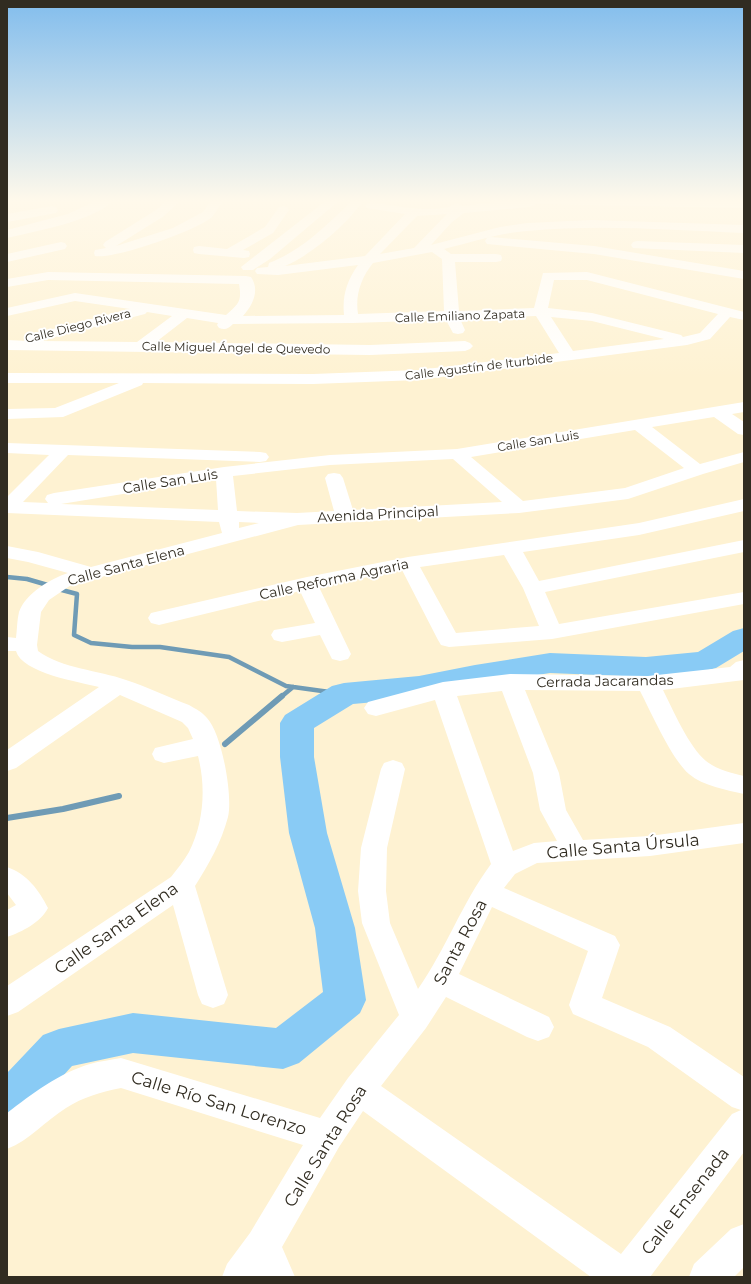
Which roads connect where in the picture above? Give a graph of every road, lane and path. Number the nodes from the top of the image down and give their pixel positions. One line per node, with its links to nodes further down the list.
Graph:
1 (448, 258): 21 (street)
2 (261, 259): 10 (street)
3 (292, 259): 7 (street)
4 (372, 259): 6 (street)
5 (648, 259): 8 (street)
6 (366, 260): 7 (street); 22 (street)
7 (262, 271): 10 (street)
8 (738, 274): 12 (street)
9 (89, 277): 10 (street); 11 (street); 13 (street)
10 (246, 280): 23 (street)
11 (7, 283)
12 (744, 285)
13 (75, 297): 14 (street, Calle Emiliano Zapata); 16 (street)
14 (149, 308): 19 (street, Calle Emiliano Zapata); 26 (street, Calle Diego Rivera)
15 (632, 311): 24 (street)
16 (7, 312)
17 (540, 312): 18 (street); 21 (street, Calle Emiliano Zapata); 24 (street, Calle Emiliano Zapata); 31 (street)
18 (727, 312): 20 (street); 25 (street, Calle Agustín de Iturbide)
19 (184, 313): 23 (street, Calle Emiliano Zapata); 27 (street)
20 (744, 316)
21 (452, 317): 22 (street, Calle Emiliano Zapata); 28 (street)
22 (352, 319): 23 (street, Calle Emiliano Zapata)
23 (230, 320): 29 (street)
24 (618, 322): 25 (street, Calle Emiliano Zapata)
25 (687, 341): 31 (street, Calle Agustín de Iturbide)
26 (7, 345): 27 (street, Calle Miguel Ángel de Quevedo)
27 (141, 346): 29 (street, Calle Miguel Ángel de Quevedo)
28 (465, 346): 30 (street, Calle Miguel Ángel de Quevedo); 33 (street)
29 (200, 347): 30 (street, Calle Miguel Ángel de Quevedo); 32 (street)
30 (316, 349): 35 (street)
31 (569, 356): 33 (street, Calle Agustín de Iturbide)
32 (150, 367): 34 (street, Calle Agustín de Iturbide); 35 (street, Calle Agustín de Iturbide); 38 (street)
33 (481, 368): 35 (street, Calle Agustín de Iturbide)
34 (7, 378)
35 (313, 379)
36 (744, 407): 37 (street, Calle San Luis)
37 (717, 411): 39 (street, Calle San Luis); 40 (street)
38 (7, 414)
39 (639, 425): 43 (street, Calle San Luis); 46 (street)
40 (744, 430)
41 (7, 448): 42 (street, Calle San Luis)
42 (63, 450): 45 (street, Calle San Luis); 50 (street)
43 (457, 454): 45 (street, Calle San Luis); 51 (street)
44 (744, 457): 46 (street, Avenida Principal)
45 (330, 460): 47 (street, Calle San Luis)
46 (697, 470): 51 (street, Avenida Principal)
47 (224, 472): 50 (street, Calle San Luis); 53 (street)
48 (334, 478): 52 (street)
49 (744, 505): 57 (street, Calle Reforma Agraria)
50 (8, 506): 53 (street, Avenida Principal)
51 (519, 507): 52 (street, Avenida Principal)
52 (345, 516): 54 (street, Avenida Principal)
53 (227, 517): 54 (street, Avenida Principal); 55 (street)
54 (297, 519): 55 (street, Calle Santa Elena)
55 (231, 537): 60 (street, Calle Santa Elena)
56 (744, 546): 62 (street)
57 (511, 549): 59 (street, Calle Reforma Agraria); 62 (street)
58 (7, 552): 60 (street)
59 (408, 563): 61 (street, Calle Reforma Agraria); 66 (street)
60 (91, 574): 68 (street, Calle Santa Elena)
61 (307, 583): 64 (street, Calle Reforma Agraria); 65 (street)
62 (533, 588): 66 (street)
63 (744, 598): 66 (street)
64 (159, 618)
65 (328, 627): 67 (street); 69 (street)
66 (552, 632)
67 (282, 635)
68 (17, 645): 73 (street, Calle Santa Elena)
69 (340, 654)
70 (742, 675): 72 (street, Cerrada Jacarandas)
71 (510, 682): 72 (street, Cerrada Jacarandas); 74 (street); 82 (street)
72 (648, 684): 80 (street)
73 (118, 685): 76 (street, Calle Santa Elena); 78 (street)
74 (443, 690): 75 (street); 83 (street)
75 (376, 708)
76 (207, 745): 77 (street); 85 (street, Calle Santa Elena)
77 (164, 754)
78 (7, 762)
79 (393, 769): 91 (street)
80 (744, 785)
81 (744, 833): 82 (street, Calle Santa Úrsula)
82 (575, 850): 83 (street, Calle Santa Úrsula)
83 (505, 866): 86 (street, Santa Rosa)
84 (7, 878): 87 (street)
85 (181, 885): 89 (street); 90 (street, Calle Santa Elena)
86 (486, 892): 88 (street, Santa Rosa); 94 (street)
87 (7, 925)
88 (442, 980): 91 (street, Santa Rosa); 92 (street)
89 (213, 995)
90 (7, 1002)
91 (415, 1018): 93 (street, Calle Santa Rosa)
92 (538, 1027)
93 (359, 1089): 97 (street, Calle Santa Rosa); 101 (street)
94 (744, 1096)
95 (744, 1125): 102 (street, Calle Ensenada)
96 (7, 1133): 97 (street, Calle Río San Lorenzo)
97 (327, 1136): 99 (street, Calle Santa Rosa)
98 (744, 1242): 103 (street)
99 (270, 1262): 100 (street, Calle Santa Rosa)
100 (240, 1277)
101 (622, 1277)
102 (627, 1277)
103 (707, 1277)

